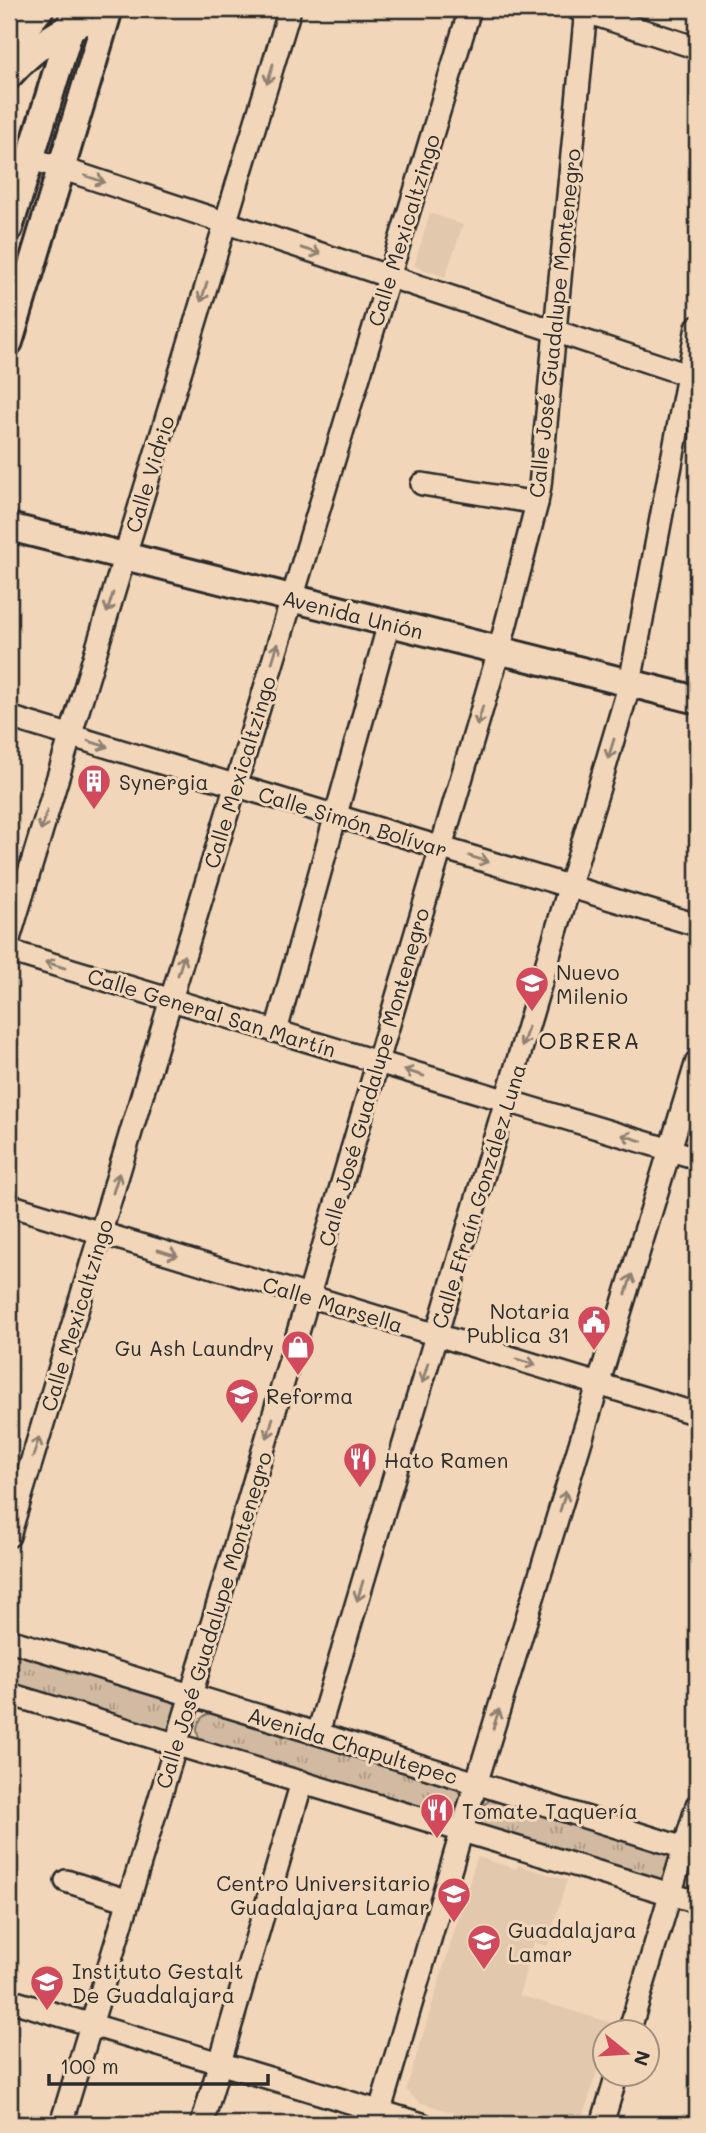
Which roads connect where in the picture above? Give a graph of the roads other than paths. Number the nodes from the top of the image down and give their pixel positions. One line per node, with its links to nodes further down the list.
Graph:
1 (40, 9): 7 (main road)
2 (290, 9): 12 (street, Calle Vidrio, one-way to 12)
3 (470, 9): 14 (street, Calle Mexicaltzingo)
4 (108, 10): 6 (main road); 11 (main road)
5 (583, 10): 8 (street); 16 (street, Calle José Guadalupe Montenegro)
6 (74, 18): 9 (main road); 10 (main road)
7 (9, 48)
8 (697, 48)
9 (9, 75)
10 (30, 158): 11 (street); 13 (main road)
11 (61, 168): 12 (street, one-way to 12); 17 (main road)
12 (225, 222): 14 (street, one-way to 14); 22 (street, Calle Vidrio, one-way to 22)
13 (9, 228)
14 (389, 276): 16 (street); 23 (street, Calle Mexicaltzingo)
15 (697, 327): 18 (street, Calle Efraín González Luna)
16 (555, 331): 18 (street); 20 (street, Calle José Guadalupe Montenegro)
17 (9, 342)
18 (693, 377): 26 (street, Calle Efraín González Luna)
19 (422, 484): 20 (street)
20 (537, 503): 25 (street, Calle José Guadalupe Montenegro)
21 (9, 527): 22 (main road, Avenida Unión)
22 (124, 556): 23 (main road, Avenida Unión); 29 (street, Calle Vidrio, one-way to 29)
23 (292, 598): 24 (main road, Avenida Unión); 30 (street, Calle Mexicaltzingo, one-way to 23)
24 (389, 623): 25 (main road, Avenida Unión); 31 (street)
25 (499, 651): 26 (main road, Avenida Unión); 32 (street, Calle José Guadalupe Montenegro, one-way to 32)
26 (630, 683): 27 (main road, Avenida Unión); 33 (street, Calle Efraín González Luna, one-way to 33)
27 (697, 700)
28 (9, 717): 29 (street, Calle Simón Bolívar)
29 (70, 736): 30 (street, Calle Simón Bolívar, one-way to 30); 35 (street, Calle Vidrio, one-way to 35)
30 (235, 785): 31 (street, Calle Simón Bolívar); 37 (street, Calle Mexicaltzingo, one-way to 30)
31 (336, 816): 32 (street, Calle Simón Bolívar); 38 (street)
32 (441, 848): 33 (street, Calle Simón Bolívar, one-way to 33); 40 (street, Calle José Guadalupe Montenegro)
33 (569, 887): 34 (street, Calle Simón Bolívar); 41 (street, Calle Efraín González Luna, one-way to 41)
34 (697, 925)
35 (9, 939)
36 (9, 951): 37 (street, Calle General San Martín, one-way to 36)
37 (171, 1000): 38 (street, Calle General San Martín); 45 (street, Calle Mexicaltzingo, one-way to 37)
38 (276, 1031): 40 (street, Calle General San Martín)
39 (697, 1061): 42 (street)
40 (378, 1062): 41 (street, Calle General San Martín, one-way to 40); 46 (street, Calle José Guadalupe Montenegro)
41 (506, 1101): 42 (street, Calle General San Martín, one-way to 41); 47 (street, Calle Efraín González Luna)
42 (670, 1150): 43 (street, Calle General San Martín); 48 (street, one-way to 42)
43 (697, 1158)
44 (9, 1205): 45 (street, Calle Marsella)
45 (101, 1233): 46 (street, Calle Marsella, one-way to 46); 50 (street, Calle Mexicaltzingo, one-way to 45)
46 (309, 1297): 47 (street, Calle Marsella); 53 (street, Calle José Guadalupe Montenegro, one-way to 53)
47 (436, 1335): 48 (street, Calle Marsella, one-way to 48); 54 (street, Calle Efraín González Luna, one-way to 54)
48 (598, 1384): 49 (street, Calle Marsella); 57 (street, one-way to 48)
49 (697, 1414)
50 (9, 1536)
51 (9, 1640): 53 (street, Avenida Chapultepec)
52 (9, 1694): 55 (street)
53 (191, 1695): 54 (street, Avenida Chapultepec); 55 (street, Calle José Guadalupe Montenegro)
54 (318, 1733): 57 (street, Avenida Chapultepec)
55 (176, 1744): 56 (street); 63 (street, Calle José Guadalupe Montenegro)
56 (302, 1782): 59 (street); 68 (street)
57 (476, 1784): 59 (street); 60 (street, Avenida Chapultepec)
58 (697, 1805): 60 (street)
59 (462, 1830): 62 (street); 70 (street)
60 (691, 1850): 62 (street)
61 (66, 1881): 63 (street)
62 (670, 1893): 64 (street); 66 (street)
63 (129, 1901): 67 (street, Calle José Guadalupe Montenegro)
64 (697, 1902)
65 (9, 2000): 67 (street)
66 (633, 2018)
67 (91, 2025): 68 (street); 71 (street, Calle José Guadalupe Montenegro)
68 (219, 2063): 70 (street); 72 (street)
69 (613, 2088): 74 (street)
70 (378, 2118): 73 (street)
71 (61, 2124)
72 (202, 2124)
73 (422, 2124)
74 (602, 2124)

